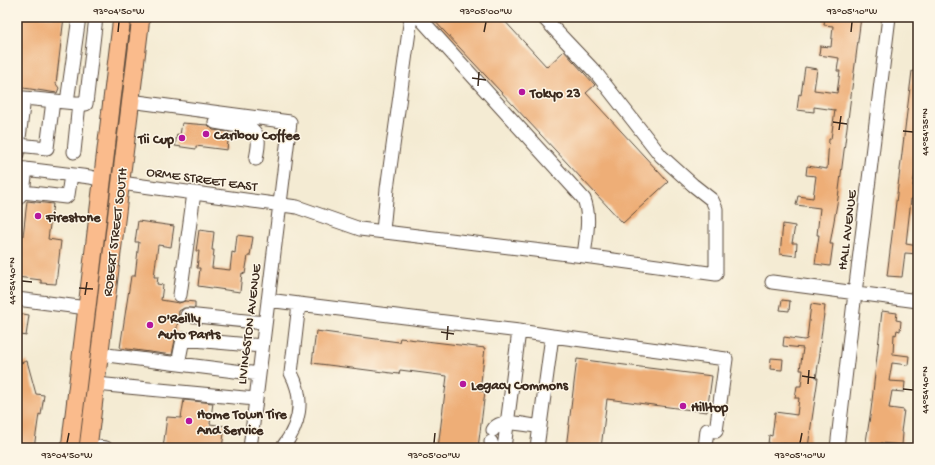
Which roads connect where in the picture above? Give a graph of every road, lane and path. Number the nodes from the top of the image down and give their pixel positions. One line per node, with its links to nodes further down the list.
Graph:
1 (79, 17): 11 (street)
2 (96, 17): 11 (street)
3 (122, 17): 15 (main road, ROBERT STREET SOUTH)
4 (141, 17): 10 (main road, ROBERT STREET SOUTH)
5 (411, 17): 25 (street)
6 (419, 17): 26 (street)
7 (543, 17): 26 (street, ORME STREET EAST)
8 (889, 17): 28 (street, HALL AVENUE)
9 (53, 101): 11 (street); 13 (street); 13 (street)
10 (130, 101): 12 (street); 20 (main road, ROBERT STREET SOUTH)
11 (77, 103): 14 (street)
12 (179, 107): 16 (street); 24 (street, LIVINGSTON AVENUE)
13 (18, 150)
14 (74, 152)
15 (105, 159): 19 (main road, ROBERT STREET SOUTH); 20 (main road)
16 (256, 159)
17 (22, 169): 18 (street); 22 (street)
18 (71, 175): 19 (street); 22 (street)
19 (102, 180): 23 (main road); 34 (main road, ROBERT STREET SOUTH)
20 (121, 183): 21 (street, ORME STREET EAST); 23 (main road, ROBERT STREET SOUTH)
21 (194, 193): 24 (street, ORME STREET EAST); 29 (street)
22 (20, 196)
23 (118, 200): 40 (main road, ROBERT STREET SOUTH)
24 (279, 204): 25 (street, ORME STREET EAST); 31 (street, LIVINGSTON AVENUE)
25 (383, 231): 26 (street, ORME STREET EAST)
26 (584, 256)
27 (772, 282): 28 (street)
28 (855, 293): 32 (street); 56 (street, HALL AVENUE)
29 (180, 295)
30 (17, 299): 34 (street)
31 (268, 300): 33 (street); 36 (street, LIVINGSTON AVENUE)
32 (918, 301)
33 (299, 304): 37 (street); 52 (street)
34 (87, 308): 49 (main road, ROBERT STREET SOUTH)
35 (187, 315): 36 (street)
36 (265, 323): 39 (street, LIVINGSTON AVENUE)
37 (519, 331): 38 (street); 45 (street)
38 (552, 336): 46 (street); 55 (street)
39 (262, 346): 41 (street); 42 (street, LIVINGSTON AVENUE)
40 (99, 354): 41 (street); 43 (main road, ROBERT STREET SOUTH)
41 (178, 364): 42 (street)
42 (258, 374): 44 (street, LIVINGSTON AVENUE)
43 (96, 384): 44 (street); 48 (main road, ROBERT STREET SOUTH)
44 (255, 400): 51 (street, LIVINGSTON AVENUE)
45 (507, 423): 46 (street); 47 (street); 53 (street)
46 (540, 427): 54 (street)
47 (492, 440)
48 (89, 447): 50 (street)
49 (70, 448)
50 (106, 448)
51 (250, 448)
52 (282, 448)
53 (504, 448)
54 (537, 448)
55 (705, 448)
56 (838, 448)

